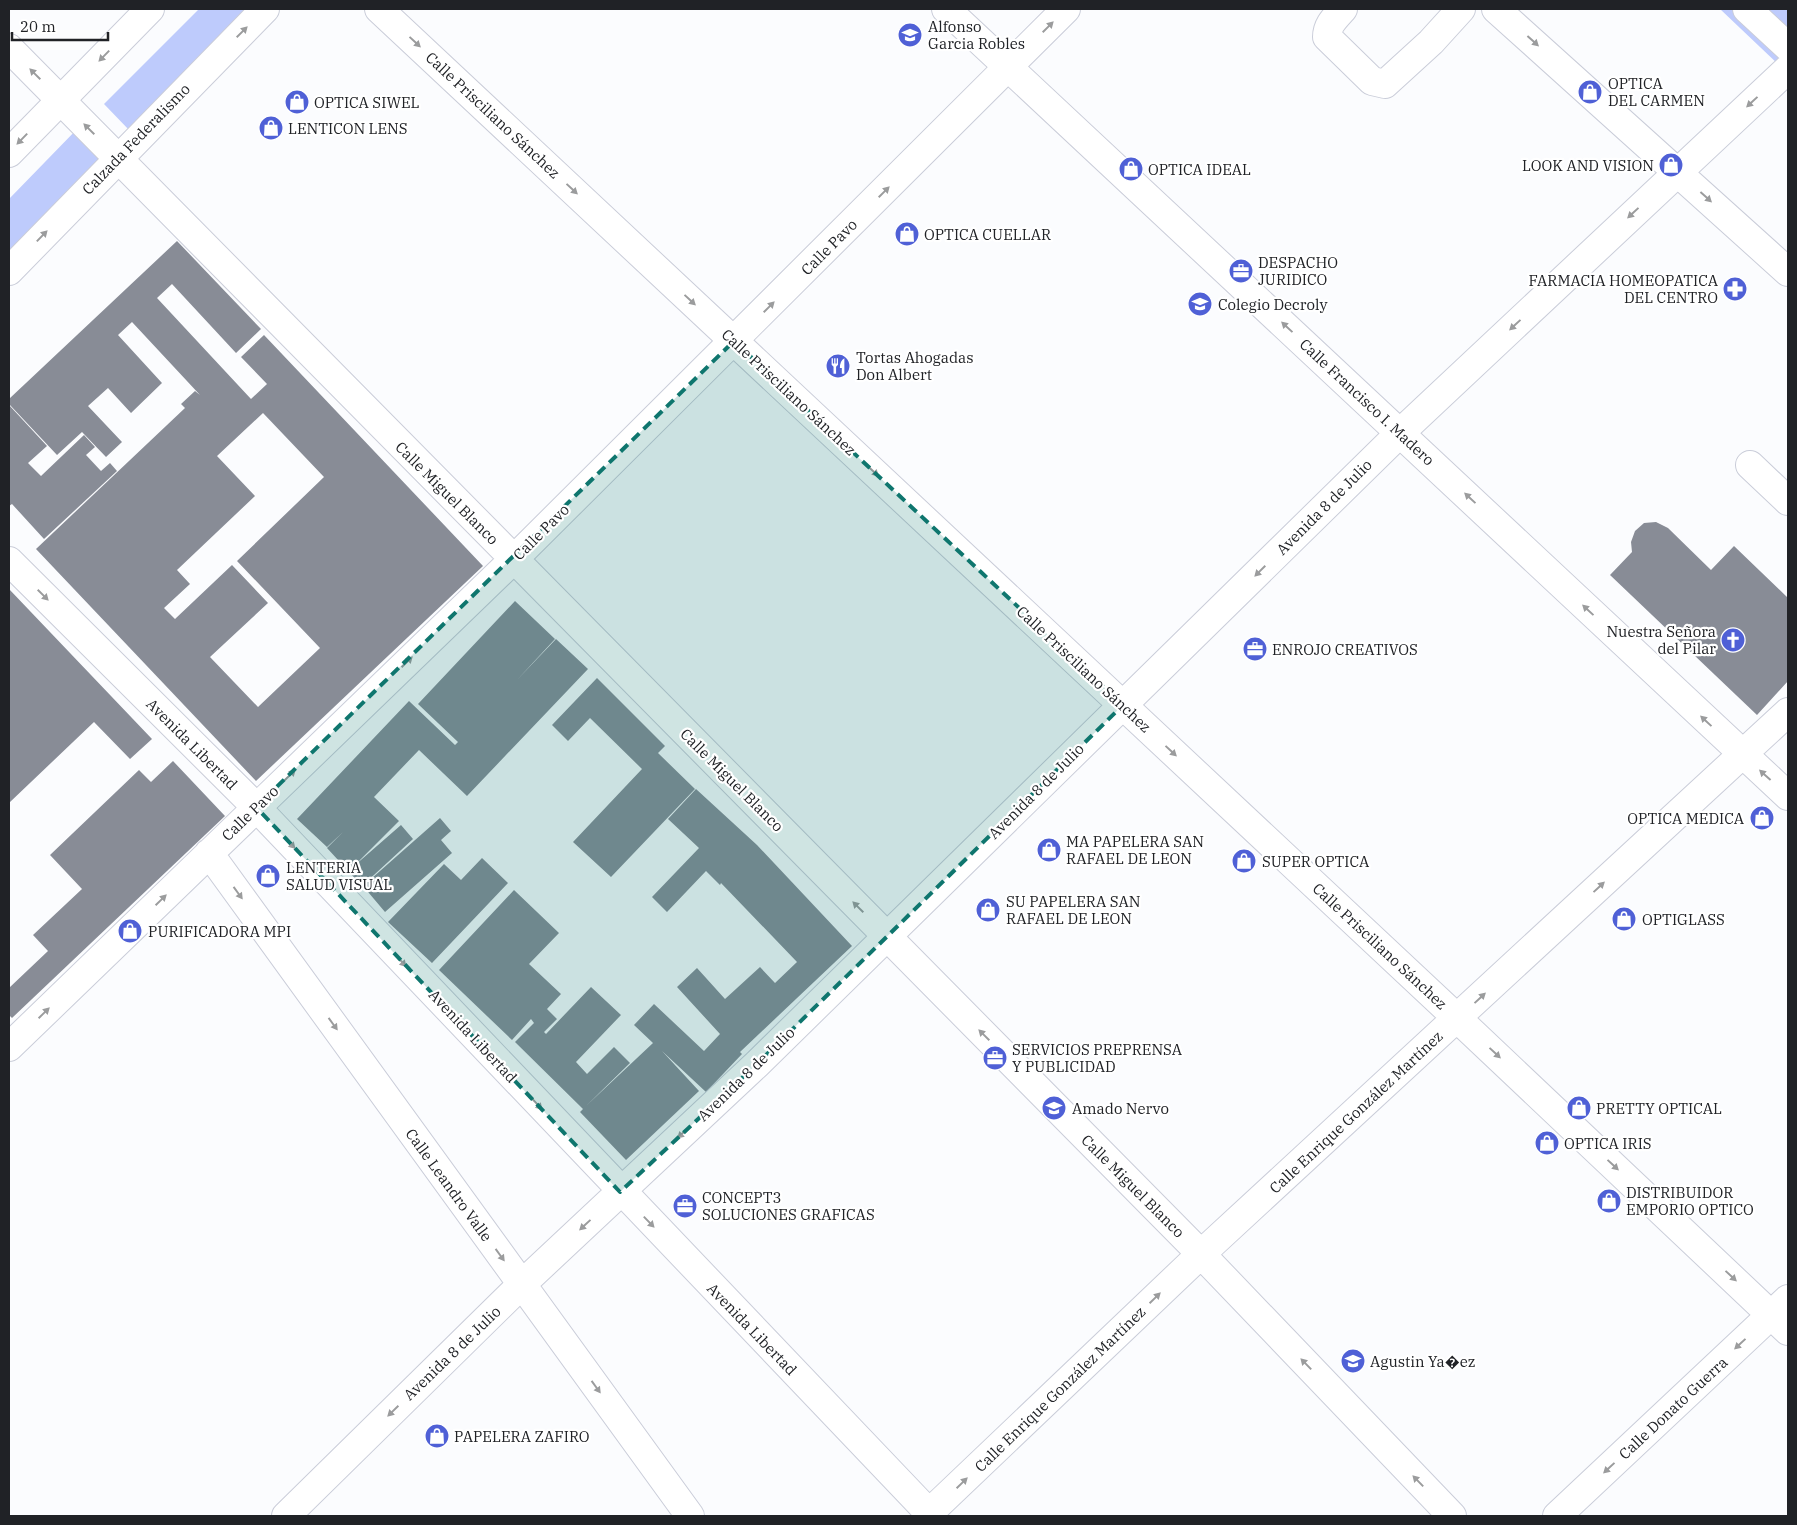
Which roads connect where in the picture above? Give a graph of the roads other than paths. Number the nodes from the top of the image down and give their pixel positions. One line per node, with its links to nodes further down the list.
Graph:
1 (150, 9): 14 (street, one-way to 14)
2 (265, 9): 16 (street, Calzada Federalismo, one-way to 2)
3 (379, 9): 20 (street, Calle Prisciliano Sánchez, one-way to 20)
4 (946, 9): 12 (street, Calle Francisco I. Madero)
5 (1066, 9): 12 (street, Calle Pavo, one-way to 5)
6 (1343, 9): 7 (street)
7 (1461, 9)
8 (1496, 9): 17 (street, one-way to 17)
9 (1748, 9): 10 (street)
10 (1788, 47)
11 (9, 48): 14 (street, Calle Miguel Blanco, one-way to 11)
12 (1008, 67): 20 (street, Calle Pavo, one-way to 12); 21 (street, Calle Francisco I. Madero, one-way to 12)
13 (1788, 69): 17 (street, Avenida 8 de Julio, one-way to 17)
14 (60, 100): 15 (street, one-way to 15); 16 (street, Calle Miguel Blanco, one-way to 14)
15 (9, 153)
16 (117, 158): 18 (street, Calzada Federalismo, one-way to 16); 24 (street, Calle Miguel Blanco)
17 (1678, 171): 19 (street, one-way to 19); 21 (street, Avenida 8 de Julio, one-way to 21)
18 (9, 271)
19 (1788, 272)
20 (734, 341): 24 (street, Calle Pavo); 26 (street, Calle Prisciliano Sánchez, one-way to 26)
21 (1400, 433): 26 (street, Avenida 8 de Julio, one-way to 26); 28 (street, Calle Francisco I. Madero, one-way to 21)
22 (1750, 465): 23 (street)
23 (1788, 501)
24 (513, 560): 30 (street, Calle Pavo, one-way to 24); 32 (street, Calle Miguel Blanco, one-way to 24)
25 (9, 561): 30 (street, Avenida Libertad, one-way to 30)
26 (1123, 705): 32 (street, Avenida 8 de Julio); 33 (street, Calle Prisciliano Sánchez, one-way to 33)
27 (1788, 712): 28 (street, Calle Enrique González Martínez)
28 (1742, 754): 29 (street, Calle Francisco I. Madero, one-way to 28); 33 (street, Calle Enrique González Martínez, one-way to 28)
29 (1788, 796)
30 (256, 808): 31 (street, Calle Pavo); 35 (street, Avenida Libertad, one-way to 35)
31 (209, 853): 34 (street, Calle Pavo, one-way to 31); 37 (street, Calle Leandro Valle, one-way to 37)
32 (888, 937): 35 (street, Avenida 8 de Julio, one-way to 35); 36 (street, Calle Miguel Blanco, one-way to 32)
33 (1458, 1019): 36 (street, Calle Enrique González Martínez); 38 (street, Calle Prisciliano Sánchez, one-way to 38)
34 (9, 1047)
35 (620, 1192): 37 (street, Avenida 8 de Julio, one-way to 37); 39 (street, Avenida Libertad, one-way to 39)
36 (1201, 1254): 39 (street, Calle Enrique González Martínez, one-way to 36); 42 (street, Calle Miguel Blanco, one-way to 36)
37 (521, 1285): 40 (street, Avenida 8 de Julio, one-way to 40); 41 (street, Calle Leandro Valle, one-way to 41)
38 (1783, 1315): 43 (street, Calle Donato Guerra, one-way to 43)
39 (929, 1515)
40 (286, 1516)
41 (690, 1516)
42 (1452, 1516)
43 (1557, 1516)

